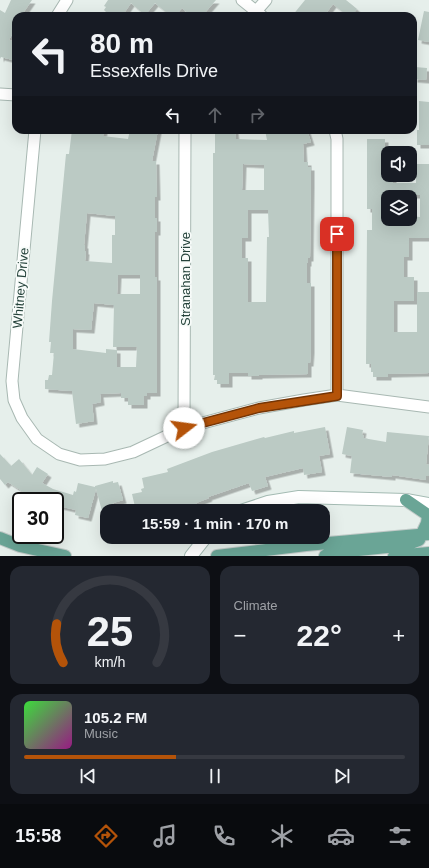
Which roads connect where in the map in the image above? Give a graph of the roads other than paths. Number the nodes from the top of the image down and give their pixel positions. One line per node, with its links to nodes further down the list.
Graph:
1 (67, 0): 4 (street)
2 (242, 0): 5 (street)
3 (266, 0): 6 (street)
4 (60, 12)
5 (255, 12)
6 (258, 12)
7 (0, 94): 8 (street)
8 (12, 95)
9 (35, 134): 14 (street, Whitney Drive)
10 (185, 134): 14 (street, Stranahan Drive)
11 (335, 134): 12 (street)
12 (337, 396): 13 (street); 14 (street)
13 (429, 407)
14 (184, 428)
15 (262, 504): 16 (main road)
16 (429, 511): 17 (main road)
17 (426, 534): 21 (main road); 24 (main road)
18 (0, 538): 22 (main road)
19 (200, 544): 23 (main road)
20 (429, 553): 25 (main road)
21 (223, 555)
22 (65, 556)
23 (191, 556)
24 (325, 556)
25 (394, 556)

